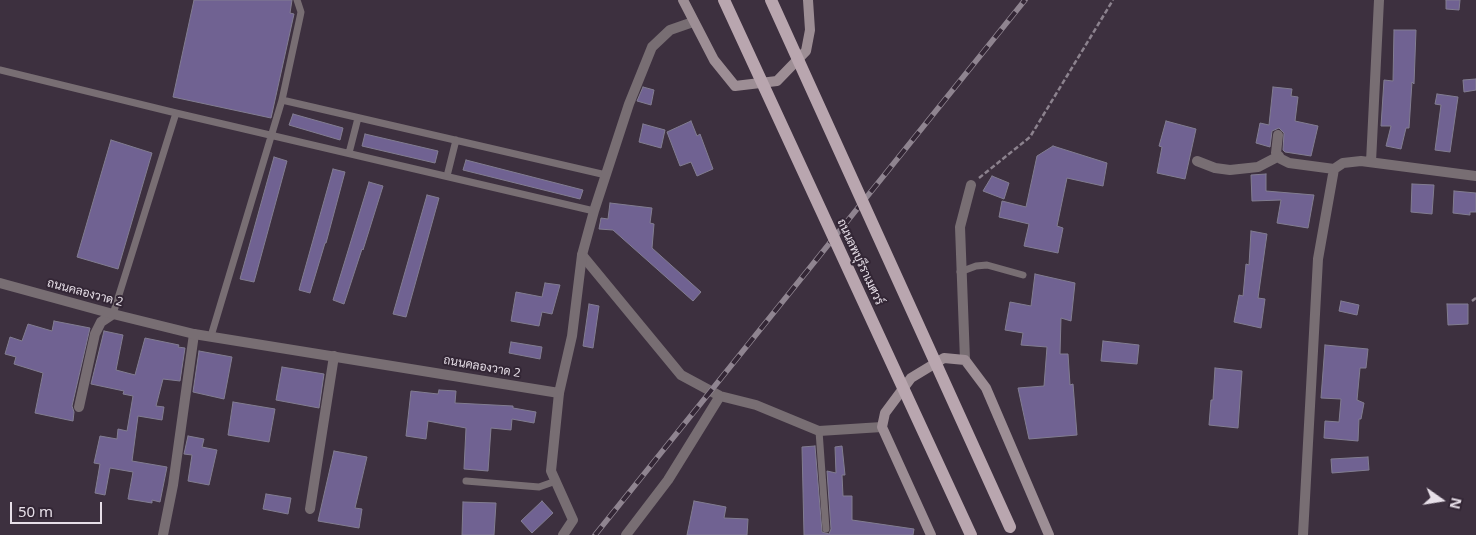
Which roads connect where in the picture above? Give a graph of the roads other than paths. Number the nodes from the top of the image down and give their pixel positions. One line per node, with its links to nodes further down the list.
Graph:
1 (297, 0): 9 (lane)
2 (683, 0): 7 (main road)
3 (724, 0): 48 (main road, ถนนลพบุรีราเมศวร์, bridge)
4 (770, 0): 42 (main road, bridge)
5 (808, 0): 7 (main road)
6 (1379, 0): 18 (street)
7 (693, 22): 20 (street)
8 (0, 70): 10 (lane)
9 (282, 100): 11 (lane); 12 (lane)
10 (176, 113): 12 (lane); 29 (lane)
11 (358, 118): 14 (lane); 15 (lane)
12 (270, 134): 15 (lane); 31 (lane)
13 (1278, 135): 16 (street)
14 (456, 140): 20 (lane); 21 (lane)
15 (349, 153): 21 (lane)
16 (1278, 156): 17 (street); 19 (street)
17 (1197, 161)
18 (1371, 162): 19 (street); 22 (street)
19 (1334, 169): 50 (street)
20 (606, 175): 24 (street)
21 (447, 176): 24 (lane)
22 (1476, 176)
23 (971, 185): 26 (street)
24 (594, 211): 25 (street)
25 (582, 255): 34 (street); 35 (street)
26 (960, 272): 27 (lane); 33 (street)
27 (1023, 274)
28 (0, 283): 29 (street, ถนนคลองวาด 2)
29 (113, 314): 30 (street, ถนนคลองวาด 2); 36 (street)
30 (194, 334): 31 (street, ถนนคลองวาด 2); 44 (street)
31 (210, 336): 32 (street, ถนนคลองวาด 2)
32 (334, 356): 34 (street, ถนนคลองวาด 2); 41 (street)
33 (965, 360): 37 (main road); 49 (main road)
34 (559, 393): 40 (street)
35 (720, 396): 38 (street); 46 (street)
36 (79, 407)
37 (882, 427): 38 (street); 47 (main road)
38 (819, 431): 43 (lane)
39 (466, 481): 40 (lane)
40 (556, 481): 45 (street)
41 (310, 509)
42 (1010, 527)
43 (826, 529)
44 (164, 535)
45 (563, 535)
46 (626, 535)
47 (931, 535)
48 (971, 535)
49 (1050, 535)
50 (1303, 535)

